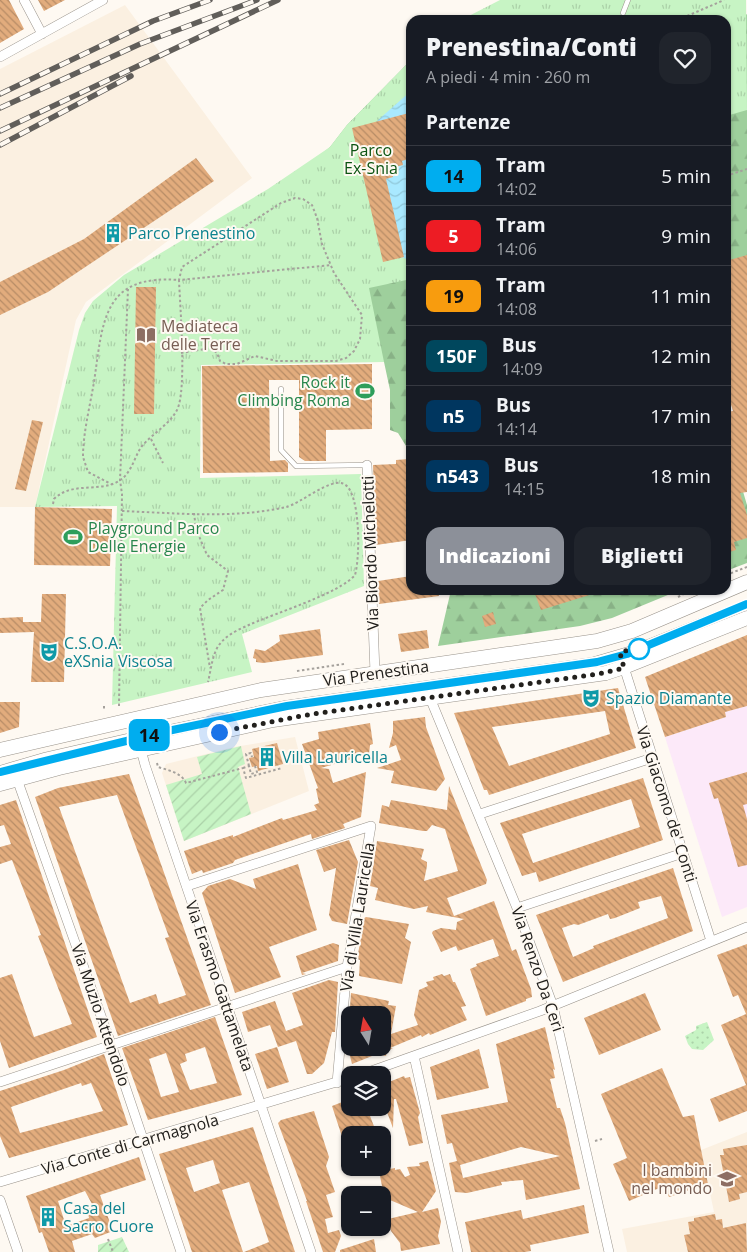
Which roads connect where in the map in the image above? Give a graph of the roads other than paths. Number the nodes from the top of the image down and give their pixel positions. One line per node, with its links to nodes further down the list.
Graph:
1 (24, 0): 5 (street)
2 (103, 0): 5 (street)
3 (628, 0): 4 (lane)
4 (623, 13)
5 (42, 34): 6 (street)
6 (0, 58)
7 (281, 389): 8 (lane, Via Biordo Michelotti)
8 (367, 465): 15 (street, Via Biordo Michelotti)
9 (747, 582): 10 (main road, Via Prenestina)
10 (731, 589)
11 (716, 595): 15 (main road, Via Prenestina)
12 (747, 602): 14 (lane, Via Prenestina)
13 (747, 618): 14 (main road)
14 (622, 659): 16 (main road, Via Prenestina); 18 (lane, Via Prenestina); 21 (street, Via Giacomo de' Conti)
15 (375, 673): 17 (main road, Via Prenestina)
16 (430, 698): 19 (main road, Via Prenestina); 25 (street, Via Renzo Da Ceri)
17 (133, 718): 18 (street, Via Erasmo Gattamelata); 20 (main road, Via Prenestina)
18 (137, 734): 19 (street, Via Erasmo Gattamelata); 22 (lane, Via Prenestina)
19 (141, 749): 23 (main road, Via Prenestina); 27 (street, Via Erasmo Gattamelata)
20 (0, 750)
21 (652, 758): 25 (street); 26 (street, Via Giacomo de' Conti)
22 (0, 768)
23 (17, 779): 24 (main road, Via Prenestina); 34 (street, Via Muzio Attendolo)
24 (0, 784)
25 (480, 814): 28 (street, Via Renzo Da Ceri)
26 (683, 853): 28 (street); 30 (street, Via Giacomo de' Conti)
27 (187, 886): 31 (street, Via di Villa Lauricella); 32 (street, Via Erasmo Gattamelata)
28 (517, 908): 33 (street, Via Renzo Da Ceri)
29 (747, 927): 30 (street)
30 (711, 940): 33 (street)
31 (347, 967): 32 (street); 39 (street, Via di Villa Lauricella)
32 (227, 1006): 34 (street); 40 (street, Via Erasmo Gattamelata)
33 (553, 1006): 35 (street); 48 (street, Via Renzo Da Ceri)
34 (112, 1044): 38 (street); 41 (street, Via Muzio Attendolo)
35 (414, 1056): 36 (street); 47 (street)
36 (386, 1066)
37 (341, 1081): 39 (street, Via Conte di Carmagnola)
38 (0, 1082)
39 (337, 1083): 40 (street, Via Conte di Carmagnola)
40 (260, 1106): 41 (street, Via Conte di Carmagnola); 46 (street, Via Erasmo Gattamelata)
41 (144, 1140): 42 (street, Via Conte di Carmagnola); 45 (street, Via Muzio Attendolo)
42 (0, 1182)
43 (0, 1200): 44 (street)
44 (18, 1252)
45 (181, 1252)
46 (311, 1252)
47 (458, 1252)
48 (609, 1252)

